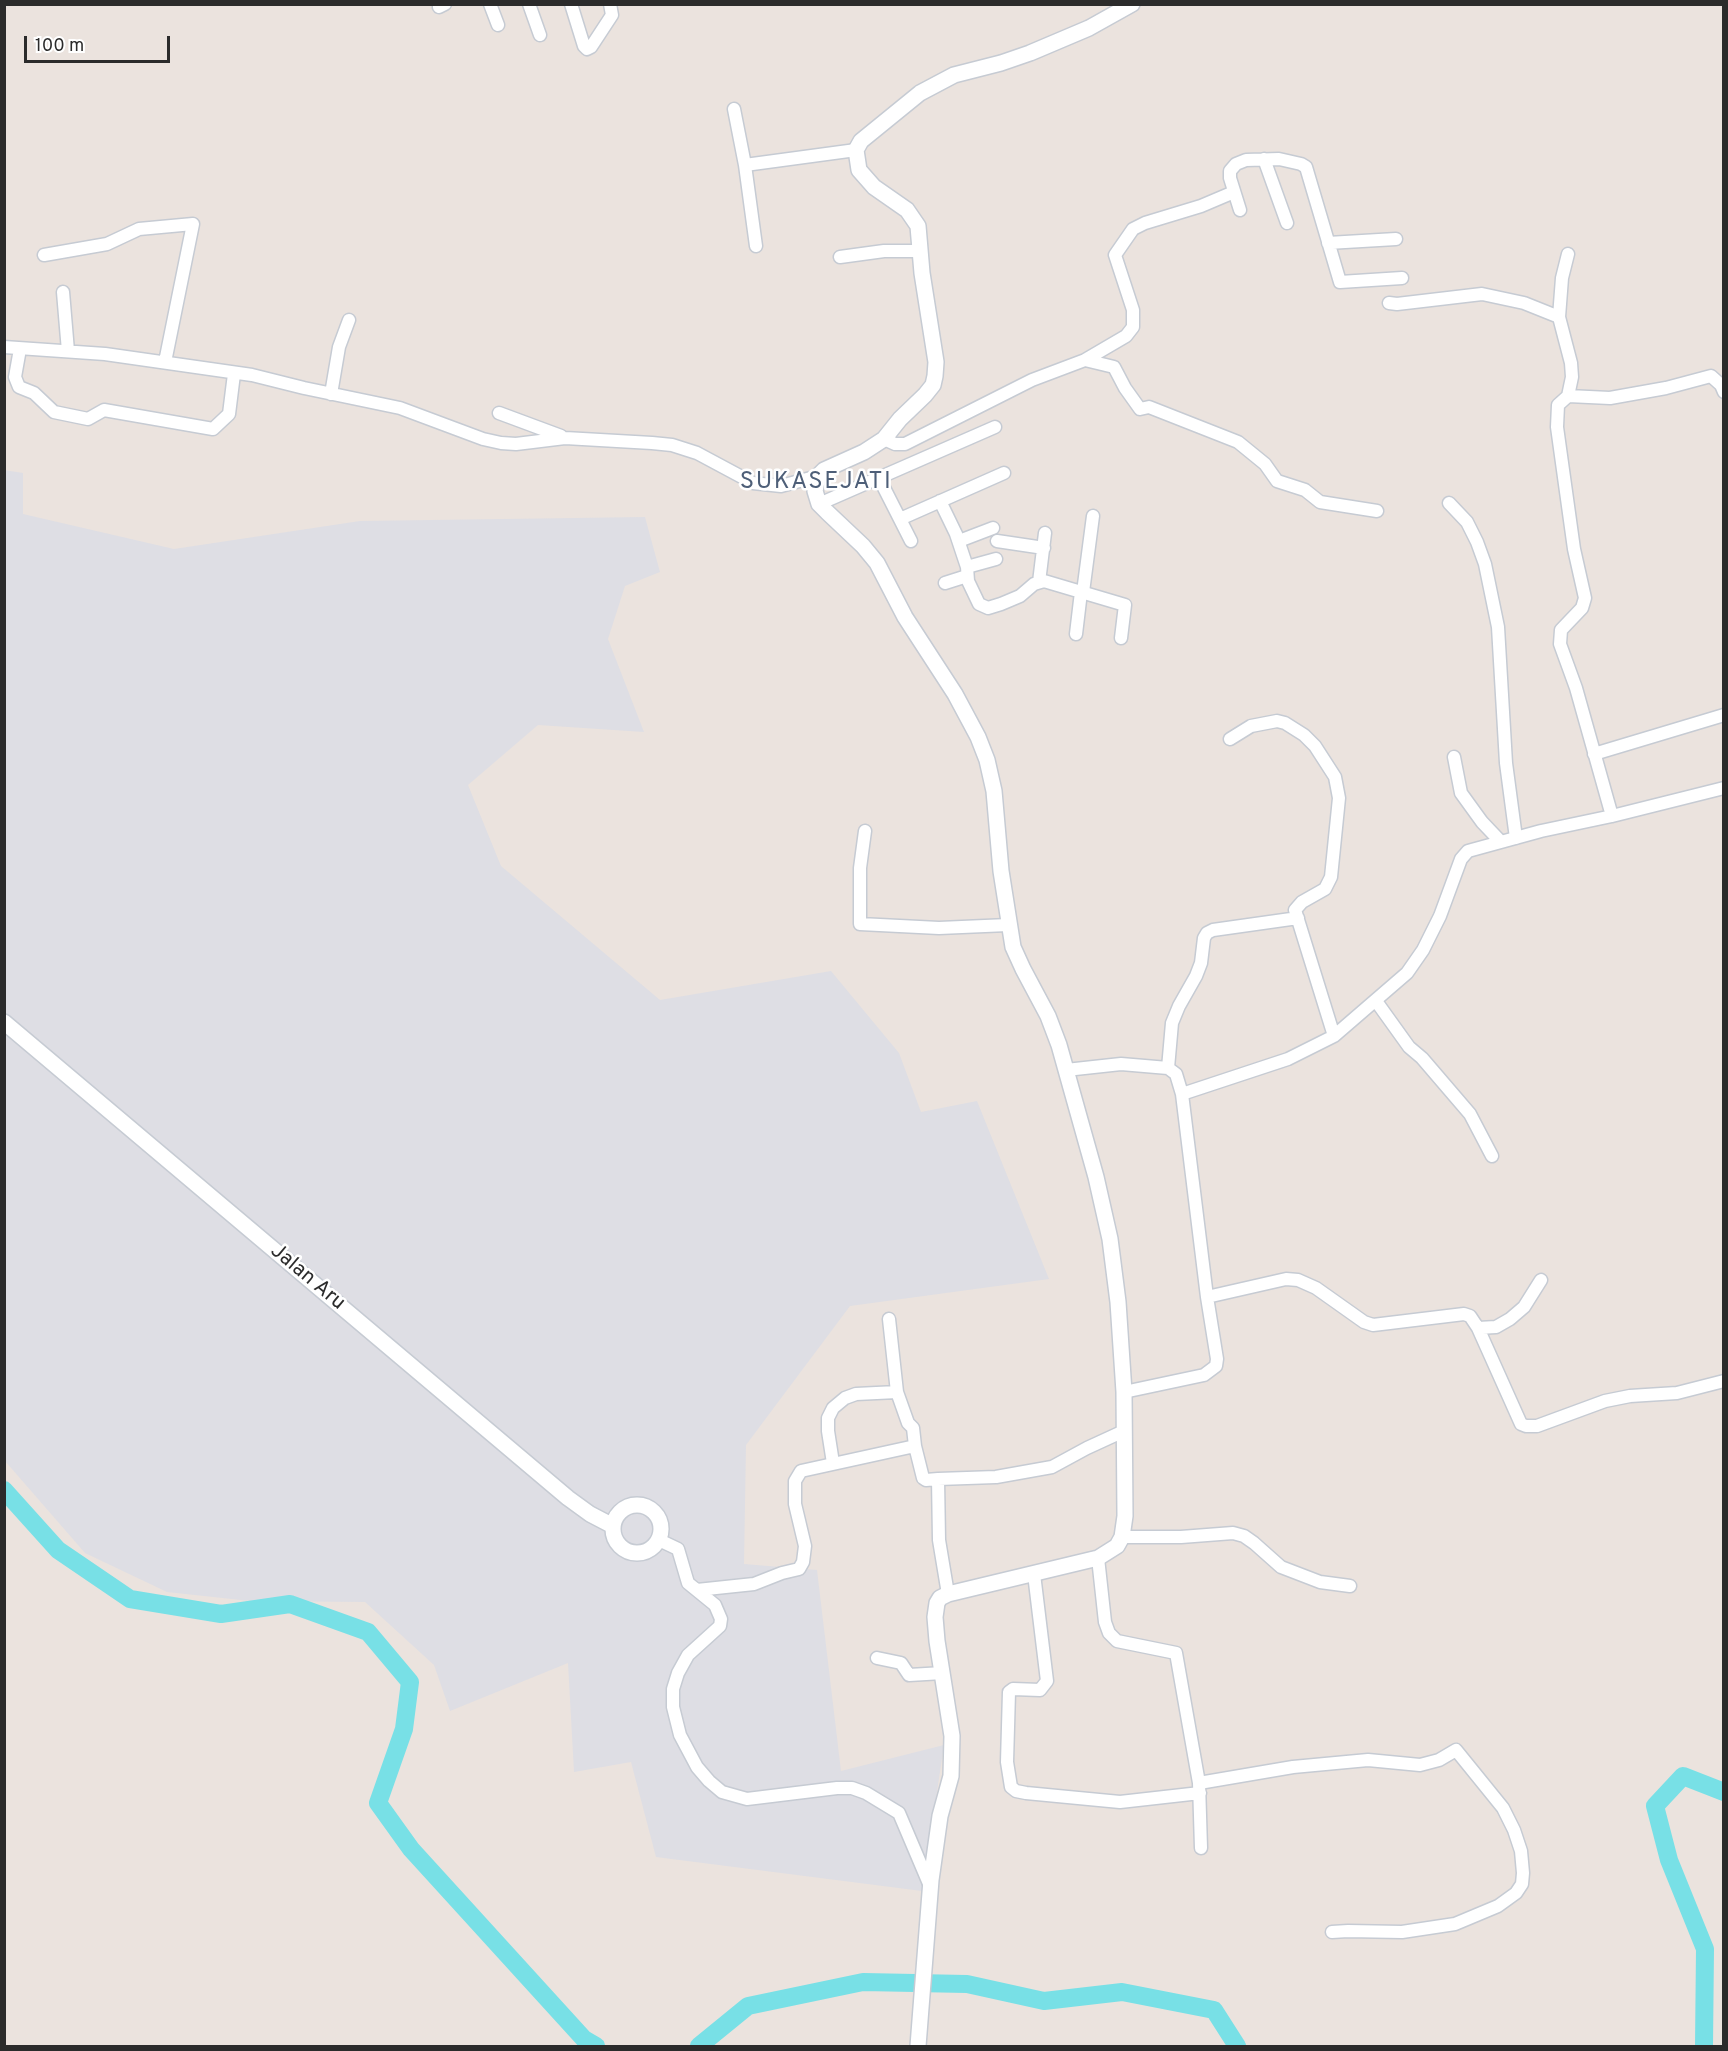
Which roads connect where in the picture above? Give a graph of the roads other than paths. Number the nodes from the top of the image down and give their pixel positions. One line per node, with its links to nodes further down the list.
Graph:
1 (490, 4): 6 (street)
2 (529, 4): 7 (street)
3 (571, 4): 4 (street)
4 (610, 4)
5 (1132, 4): 9 (street)
6 (498, 25)
7 (540, 35)
8 (734, 109): 11 (street)
9 (856, 150): 11 (street); 18 (street)
10 (1264, 159): 12 (street); 14 (street); 16 (street)
11 (745, 165): 17 (street)
12 (1234, 192): 13 (street); 30 (street)
13 (1240, 210)
14 (1287, 223)
15 (1396, 239): 16 (street)
16 (1328, 243): 22 (street)
17 (756, 246)
18 (921, 251): 21 (street); 39 (street)
19 (1568, 254): 25 (street)
20 (44, 255): 31 (street)
21 (840, 257)
22 (1402, 278)
23 (63, 292): 29 (street)
24 (1389, 303): 25 (street)
25 (1559, 317): 35 (street)
26 (349, 320): 34 (street)
27 (4, 347): 28 (street)
28 (20, 350): 29 (street); 32 (street)
29 (68, 351): 31 (street)
30 (1085, 360): 39 (street); 46 (street)
31 (165, 362): 32 (street)
32 (234, 374): 34 (street)
33 (1724, 392): 35 (street)
34 (331, 394): 38 (street)
35 (1568, 396): 64 (street)
36 (498, 413): 38 (street)
37 (995, 427): 42 (street)
38 (565, 438): 41 (street)
39 (884, 439): 41 (street)
40 (1004, 473): 43 (street)
41 (818, 476): 45 (street)
42 (879, 478): 45 (street); 48 (street)
43 (940, 501): 48 (street); 53 (street)
44 (1449, 503): 69 (street)
45 (819, 504): 72 (street)
46 (1377, 511)
47 (1093, 516): 59 (street)
48 (900, 519): 51 (street)
49 (993, 528): 53 (street)
50 (1045, 533): 54 (street)
51 (911, 541)
52 (997, 541): 54 (street)
53 (959, 542): 56 (street)
54 (1044, 548): 57 (street)
55 (996, 559): 56 (street)
56 (967, 571): 57 (street); 58 (street)
57 (1039, 582): 59 (street)
58 (945, 583)
59 (1082, 592): 60 (street); 61 (street)
60 (1076, 634)
61 (1121, 638)
62 (1724, 716): 64 (street)
63 (1230, 739): 71 (street)
64 (1594, 754): 67 (street)
65 (1454, 757): 70 (street)
66 (1724, 788): 67 (street)
67 (1612, 816): 69 (street)
68 (865, 831): 72 (street)
69 (1516, 838): 70 (street)
70 (1501, 842): 73 (street)
71 (1298, 918): 75 (street); 76 (street)
72 (1008, 925): 77 (street)
73 (1376, 1001): 75 (street); 79 (street)
74 (4, 1022): 91 (street, Jalan Aru)
75 (1334, 1036): 78 (street)
76 (1168, 1068): 77 (street); 78 (street)
77 (1066, 1070): 86 (street)
78 (1182, 1094): 81 (street)
79 (1492, 1156)
80 (1541, 1280): 83 (street)
81 (1207, 1298): 83 (street); 86 (street)
82 (889, 1319): 85 (street)
83 (1478, 1328): 84 (street)
84 (1724, 1381)
85 (897, 1392): 88 (street); 89 (street)
86 (1124, 1392): 87 (street)
87 (1124, 1431): 90 (street); 92 (street)
88 (915, 1446): 89 (street); 90 (street)
89 (832, 1464): 97 (street)
90 (938, 1479): 98 (street)
91 (613, 1526): 93 (street); 93 (street)
92 (1122, 1537): 94 (street); 96 (street)
93 (659, 1540): 97 (street)
94 (1098, 1558): 95 (street); 101 (street)
95 (1034, 1574): 98 (street); 101 (street)
96 (1350, 1586)
97 (697, 1590): 103 (street)
98 (948, 1594): 100 (street)
99 (877, 1658): 100 (street)
100 (944, 1673): 103 (street)
101 (1200, 1788): 102 (street); 104 (street)
102 (1201, 1848)
103 (930, 1887): 105 (street)
104 (1332, 1932)
105 (919, 2042)

